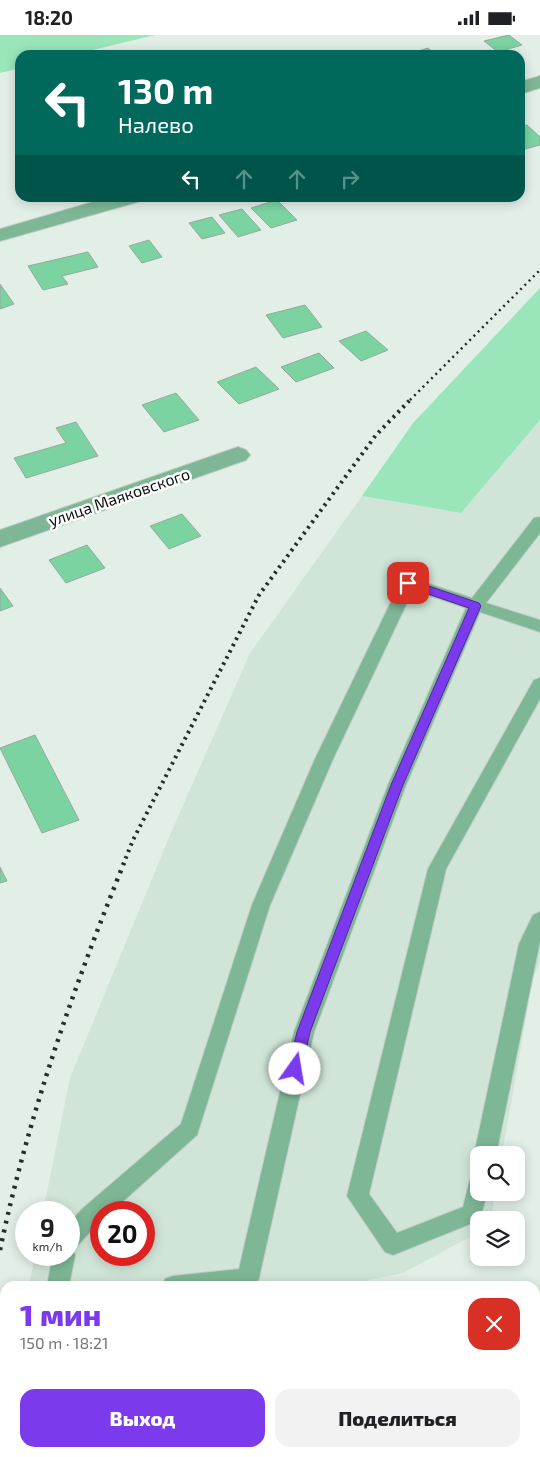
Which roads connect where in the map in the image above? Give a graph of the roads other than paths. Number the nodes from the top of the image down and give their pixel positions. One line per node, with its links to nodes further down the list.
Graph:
1 (540, 82): 2 (street)
2 (525, 86)
3 (116, 202): 4 (street)
4 (0, 235)
5 (238, 455): 7 (street, улица Маяковского)
6 (540, 522): 8 (lane)
7 (0, 539)
8 (475, 606): 9 (lane); 14 (lane); 17 (lane)
9 (540, 626)
10 (540, 684): 13 (lane)
11 (540, 920): 12 (lane)
12 (487, 1146)
13 (475, 1201)
14 (80, 1226)
15 (62, 1266): 16 (lane)
16 (59, 1281)
17 (220, 1281)

